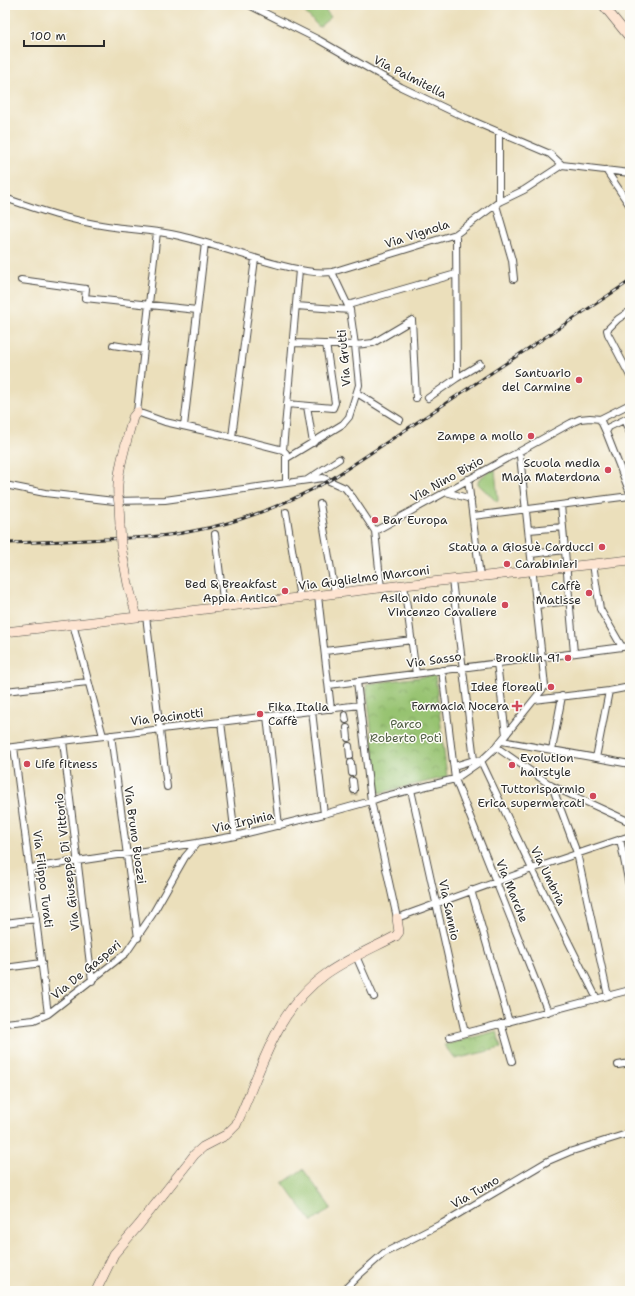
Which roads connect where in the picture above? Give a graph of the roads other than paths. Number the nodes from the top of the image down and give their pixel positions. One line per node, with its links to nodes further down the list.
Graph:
1 (249, 5): 4 (street, Via Palmitella)
2 (603, 5): 3 (street)
3 (628, 33)
4 (499, 132): 5 (street, Via Palmitella); 9 (street)
5 (562, 165): 6 (street); 9 (street, Via Vignola)
6 (606, 170): 7 (street); 10 (street)
7 (630, 173)
8 (5, 198): 11 (street, Via Vignola)
9 (497, 204): 12 (street, Via Vignola); 18 (street)
10 (630, 206)
11 (157, 232): 13 (street, Via Vignola); 20 (street)
12 (456, 234): 16 (street, Via Vignola); 17 (street)
13 (205, 243): 14 (street, Via Vignola); 23 (street)
14 (255, 259): 15 (street, Via Vignola); 46 (street)
15 (299, 270): 16 (street, Via Vignola); 21 (street)
16 (332, 272): 22 (street, Via Grutti)
17 (456, 274): 22 (street); 32 (street)
18 (514, 279)
19 (21, 280): 20 (street)
20 (149, 304): 23 (street); 29 (street)
21 (296, 306): 22 (street); 25 (street)
22 (349, 308): 28 (street, Via Grutti)
23 (197, 310): 43 (street)
24 (630, 311): 31 (street)
25 (293, 343): 26 (street); 36 (street)
26 (326, 344): 28 (street); 38 (street)
27 (113, 345): 29 (street)
28 (355, 345): 33 (street, Via Grutti); 34 (street)
29 (144, 350): 39 (street)
30 (480, 364): 32 (street)
31 (630, 376)
32 (457, 378): 35 (street)
33 (357, 393): 42 (street); 47 (street, Via Grutti)
34 (416, 398)
35 (428, 398)
36 (287, 404): 38 (street); 48 (street)
37 (630, 404): 41 (street)
38 (307, 406): 47 (street)
39 (137, 412): 43 (street); 84 (street, bridge)
40 (627, 418): 44 (street); 45 (street)
41 (600, 419): 44 (street); 49 (street, Via Nino Bixio)
42 (400, 420)
43 (184, 426): 46 (street)
44 (606, 432): 57 (street)
45 (630, 433)
46 (232, 437): 48 (street)
47 (313, 443): 50 (street, Via Grutti)
48 (283, 450): 50 (street)
49 (518, 452): 52 (street, Via Nino Bixio); 61 (street)
50 (287, 458): 54 (street)
51 (339, 459): 53 (street)
52 (468, 479): 56 (street, Via Nino Bixio); 58 (street)
53 (306, 480): 54 (street); 66 (street)
54 (286, 482): 55 (street)
55 (6, 484)
56 (446, 492): 58 (street); 66 (street, Via Nino Bixio)
57 (630, 494): 60 (street)
58 (471, 498): 63 (street)
59 (320, 504): 78 (street)
60 (561, 505): 61 (street); 64 (street)
61 (526, 509): 63 (street); 65 (street)
62 (286, 512): 80 (street)
63 (473, 516): 74 (street)
64 (563, 527): 65 (street); 68 (street)
65 (529, 530): 69 (street)
66 (375, 531): 77 (street)
67 (215, 534): 83 (street)
68 (565, 550): 69 (street); 72 (street)
69 (531, 554): 73 (street)
70 (630, 560): 71 (street, Via Guglielmo Marconi)
71 (592, 564): 72 (street, Via Guglielmo Marconi); 89 (street)
72 (566, 567): 73 (street, Via Guglielmo Marconi); 81 (street)
73 (533, 571): 74 (street, Via Guglielmo Marconi); 82 (street)
74 (480, 576): 75 (street, Via Guglielmo Marconi)
75 (452, 580): 76 (street, Via Guglielmo Marconi); 94 (street)
76 (404, 585): 77 (street, Via Guglielmo Marconi); 87 (street)
77 (381, 588): 78 (street, Via Guglielmo Marconi)
78 (335, 593): 79 (street, Via Guglielmo Marconi)
79 (318, 596): 80 (street, Via Guglielmo Marconi); 90 (street)
80 (300, 598): 83 (street, Via Guglielmo Marconi)
81 (569, 602): 82 (street); 91 (street)
82 (537, 606): 92 (street)
83 (224, 607): 84 (street, Via Guglielmo Marconi)
84 (141, 617): 85 (street, Via Guglielmo Marconi); 111 (street)
85 (73, 624): 86 (street, Via Guglielmo Marconi); 98 (street)
86 (5, 632)
87 (412, 640): 90 (street); 96 (street)
88 (630, 646): 89 (street, Via Sasso)
89 (622, 648): 91 (street, Via Sasso)
90 (325, 651): 99 (street)
91 (574, 653): 92 (street, Via Sasso)
92 (542, 657): 93 (street, Via Sasso); 104 (street)
93 (496, 663): 94 (street, Via Sasso); 113 (street)
94 (463, 668): 95 (street, Via Sasso); 125 (street)
95 (442, 670): 96 (street, Via Sasso); 129 (street, Via Marche)
96 (416, 674): 97 (street, Via Sasso)
97 (357, 681): 99 (street, Via Sasso); 105 (street)
98 (88, 682): 101 (street); 114 (street)
99 (329, 685): 106 (street)
100 (630, 687): 102 (street)
101 (5, 691)
102 (609, 691): 103 (street); 124 (street)
103 (562, 696): 104 (street); 122 (street)
104 (534, 700): 113 (street)
105 (360, 705): 106 (street, Via Pacinotti); 138 (street)
106 (331, 709): 107 (street, Via Pacinotti)
107 (312, 711): 108 (street, Via Pacinotti); 140 (street)
108 (267, 716): 109 (street, Via Pacinotti); 142 (street)
109 (221, 722): 111 (street, Via Pacinotti); 143 (street)
110 (347, 728): 115 (street)
111 (160, 729): 112 (street, Via Pacinotti); 134 (street)
112 (111, 735): 114 (street, Via Pacinotti); 148 (street, Via Bruno Buozzi)
113 (506, 735): 117 (street)
114 (103, 736): 116 (street, Via Pacinotti)
115 (348, 738)
116 (63, 741): 119 (street, Via Pacinotti); 149 (street, Via Giuseppe Di Vittorio)
117 (502, 741): 120 (street); 122 (street)
118 (349, 746): 123 (street)
119 (14, 747): 121 (street, Via Pacinotti); 150 (street, Via Filippo Turati)
120 (496, 747): 126 (street); 133 (street)
121 (5, 748)
122 (552, 750): 124 (street)
123 (350, 756)
124 (596, 758): 128 (street)
125 (474, 760): 126 (street); 129 (street)
126 (481, 761): 131 (street); 151 (street, Via Umbria)
127 (351, 763): 130 (street)
128 (630, 764)
129 (454, 766): 131 (street, Via Marche)
130 (352, 773)
131 (455, 779): 136 (street, Via Irpinia); 152 (street, Via Marche)
132 (353, 781): 135 (street)
133 (552, 786): 141 (street); 147 (street)
134 (167, 787)
135 (354, 790)
136 (411, 790): 138 (street, Via Irpinia); 155 (street, Via Sannio)
137 (355, 798): 139 (street)
138 (371, 801): 139 (street, Via Irpinia); 156 (street)
139 (356, 806): 140 (street, Via Irpinia)
140 (324, 814): 142 (street, Via Irpinia)
141 (630, 822)
142 (279, 826): 143 (street, Via Irpinia)
143 (235, 836): 146 (street, Via Irpinia)
144 (630, 836): 145 (street)
145 (620, 839): 147 (street); 154 (street)
146 (197, 844): 148 (street, Via Irpinia); 159 (street, Via De Gasperi)
147 (577, 853): 151 (street); 165 (street)
148 (126, 854): 149 (street, Via Irpinia); 159 (street, Via Bruno Buozzi)
149 (79, 861): 150 (street, Via Irpinia); 163 (street, Via Giuseppe Di Vittorio)
150 (30, 868): 157 (street, Via Filippo Turati)
151 (532, 868): 152 (street); 167 (street, Via Umbria)
152 (496, 882): 153 (street); 168 (street, Via Marche)
153 (471, 890): 155 (street); 170 (street)
154 (630, 890)
155 (436, 903): 156 (street); 173 (street, Via Sannio)
156 (397, 918): 160 (street)
157 (36, 919): 158 (street); 161 (street, Via Filippo Turati)
158 (5, 923)
159 (138, 938): 163 (street, Via De Gasperi)
160 (356, 956): 166 (street); 179 (street)
161 (42, 963): 162 (street); 169 (street, Via Filippo Turati)
162 (5, 968)
163 (92, 981): 169 (street, Via De Gasperi)
164 (630, 990): 165 (street)
165 (608, 996): 167 (street)
166 (374, 997)
167 (597, 999): 168 (street)
168 (548, 1012): 170 (street)
169 (48, 1014): 171 (street, Via De Gasperi)
170 (509, 1022): 172 (street)
171 (5, 1023)
172 (501, 1023): 173 (street); 175 (street)
173 (468, 1032): 174 (street)
174 (450, 1037)
175 (512, 1061)
176 (630, 1063): 177 (street)
177 (618, 1065)
178 (630, 1133): 180 (street, Via Tumo)
179 (96, 1291)
180 (343, 1291)

